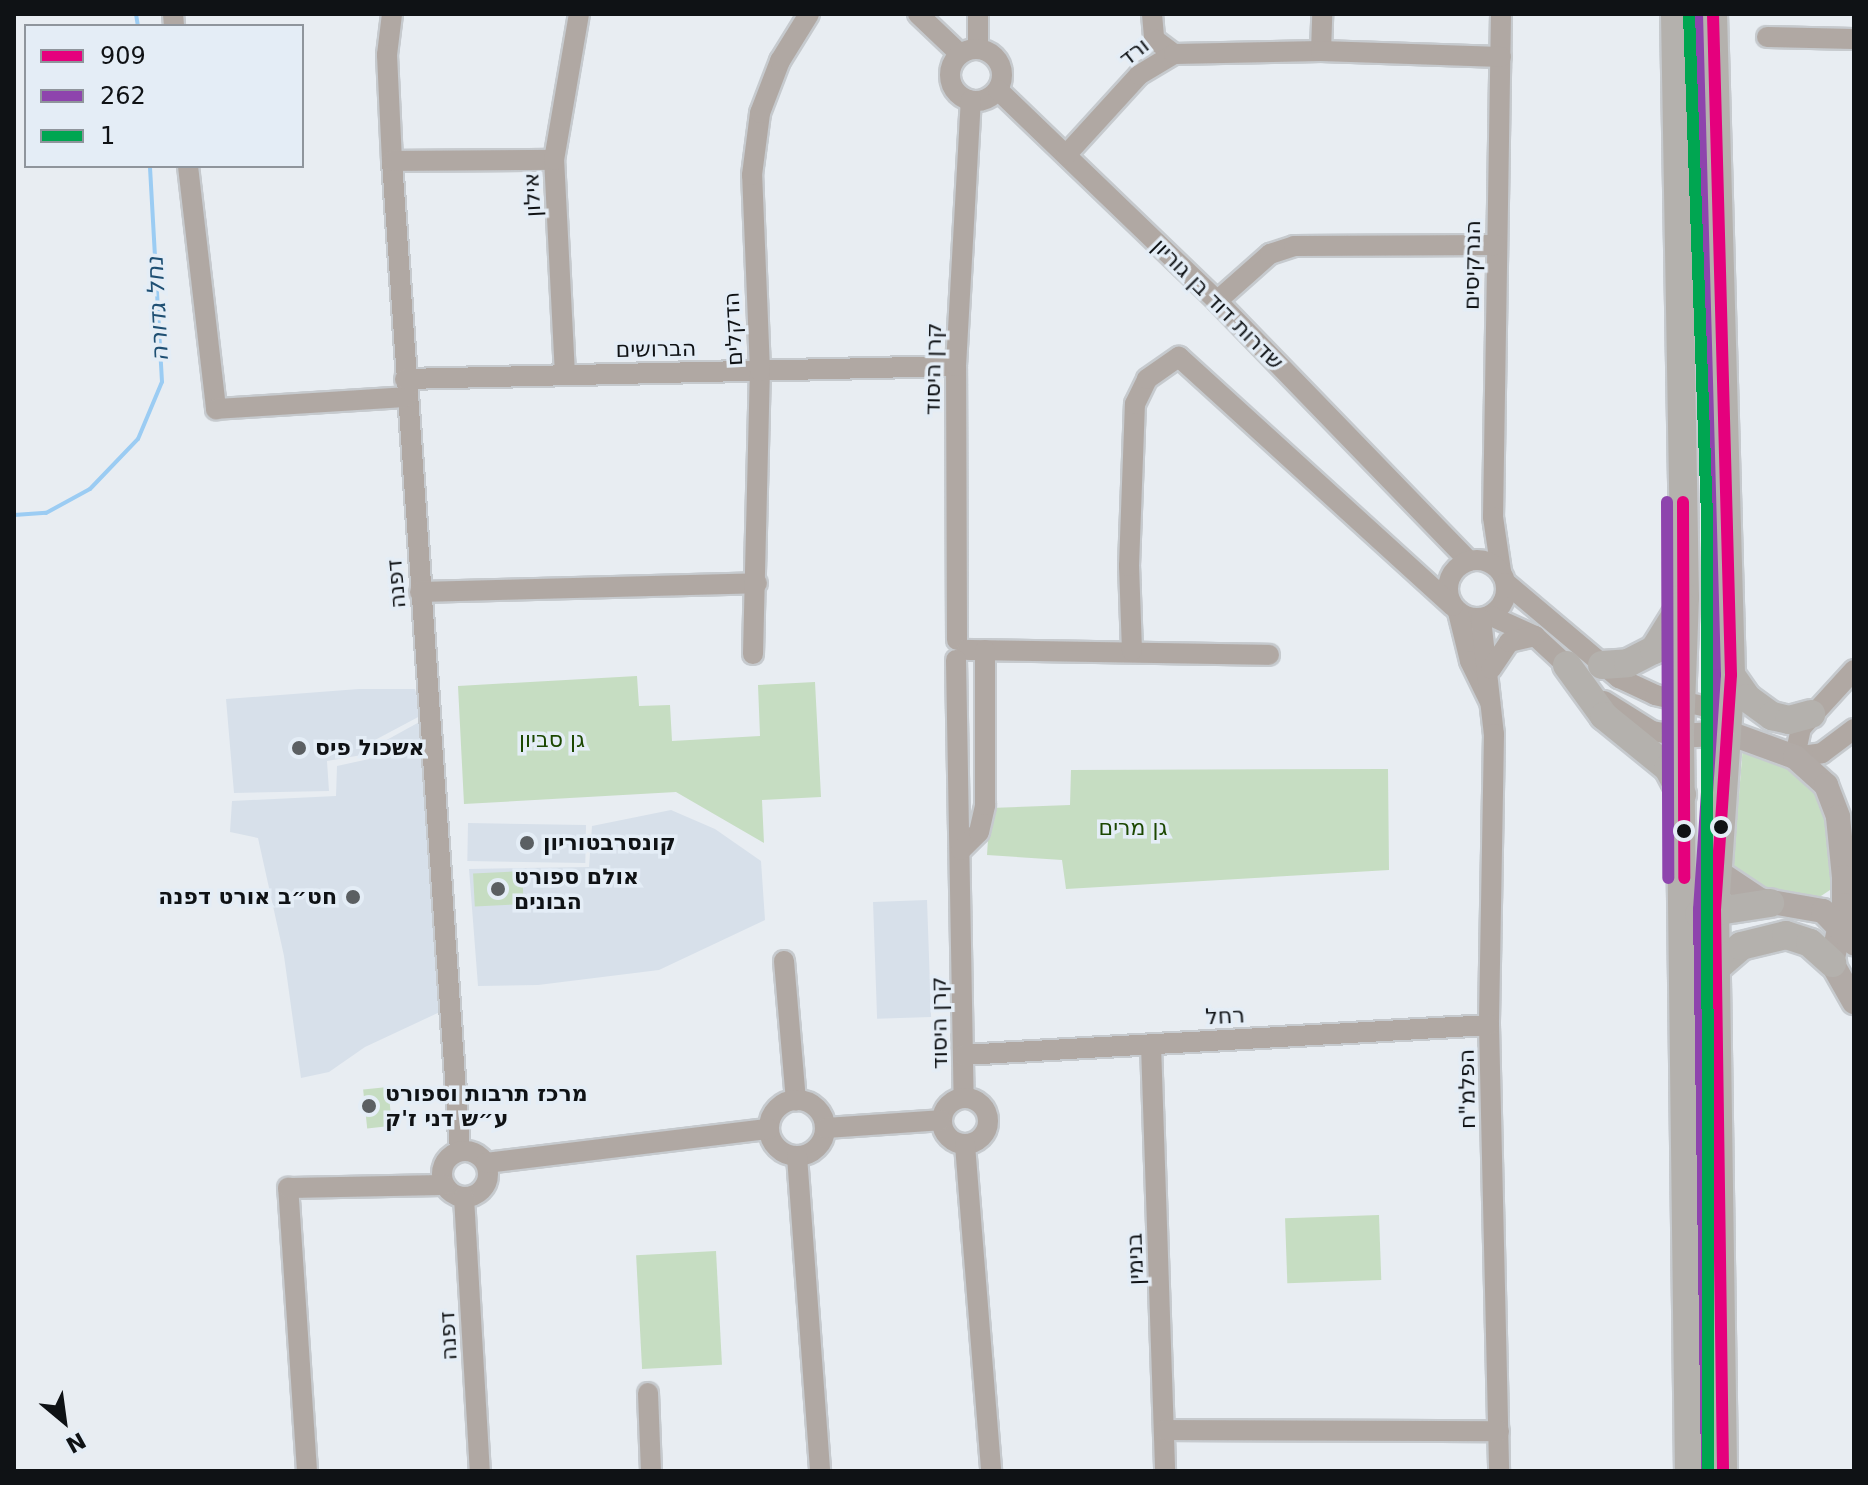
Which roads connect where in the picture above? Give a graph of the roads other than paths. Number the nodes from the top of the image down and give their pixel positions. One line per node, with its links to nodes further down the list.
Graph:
1 (392, 14): 21 (street, דפנה)
2 (579, 14): 20 (street, אילון)
3 (809, 14): 26 (street, הדקלים)
4 (918, 14): 13 (street)
5 (978, 14): 13 (street)
6 (1152, 14): 15 (street)
7 (1322, 14): 14 (street)
8 (1501, 14): 16 (street, הנרקיסים)
9 (1675, 14): 36 (highway)
10 (1713, 14): 48 (highway)
11 (1767, 37): 12 (street)
12 (1854, 39)
13 (969, 51): 17 (street); 18 (street)
14 (1321, 51): 15 (street, ורד); 16 (street, ורד)
15 (1174, 54): 19 (street, ורד)
16 (1501, 57): 23 (street, הנרקיסים)
17 (998, 90): 18 (street); 19 (street, שדרות דוד בן גוריון)
18 (971, 100): 25 (street, קרן היסוד)
19 (1066, 155): 24 (street, שדרות דוד בן גוריון)
20 (554, 160): 21 (street); 27 (street, אילון)
21 (392, 161): 28 (street, דפנה)
22 (188, 168): 28 (street, הברושים)
23 (1496, 245): 24 (street); 29 (street, הנרקיסים)
24 (1217, 301): 30 (street, שדרות דוד בן גוריון)
25 (956, 366): 26 (street, הברושים); 40 (street, קרן היסוד)
26 (760, 371): 27 (street, הברושים); 34 (street, הדקלים)
27 (565, 375): 28 (street, הברושים)
28 (406, 388): 35 (street, דפנה)
29 (1493, 517): 31 (street, הנרקיסים); 32 (street, הנרקיסים)
30 (1433, 523): 31 (street, שדרות דוד בן גוריון); 33 (street, שדרות דוד בן גוריון)
31 (1473, 560): 32 (street); 33 (street)
32 (1503, 577): 38 (street); 45 (street)
33 (1449, 580): 37 (street)
34 (757, 583): 35 (street); 42 (street, הדקלים)
35 (420, 592): 78 (street, דפנה)
36 (1685, 597): 45 (highway); 49 (highway)
37 (1456, 609): 38 (street); 41 (street); 50 (street, הפלמ"ח)
38 (1486, 617): 39 (street); 46 (street, הפלמ"ח)
39 (1535, 636): 44 (street); 46 (street)
40 (966, 650): 41 (street); 57 (street, קרן היסוד); 57 (street)
41 (1132, 651): 43 (street)
42 (753, 654)
43 (1269, 655)
44 (1567, 665): 54 (street); 56 (highway)
45 (1602, 665): 49 (street)
46 (1491, 669): 50 (street, הפלמ"ח)
47 (1854, 670): 51 (street)
48 (1731, 675): 51 (highway); 53 (highway)
49 (1681, 701): 53 (street); 54 (highway)
50 (1492, 705): 69 (street, הפלמ"ח)
51 (1811, 714): 55 (street)
52 (1854, 729): 55 (street)
53 (1729, 733): 54 (main road); 55 (main road); 58 (highway)
54 (1680, 736): 56 (highway)
55 (1795, 757): 59 (main road)
56 (1682, 796): 63 (highway)
57 (961, 850): 71 (street, קרן היסוד)
58 (1718, 872): 60 (main road); 62 (highway)
59 (1844, 877): 61 (main road); 64 (main road)
60 (1770, 903): 61 (main road); 62 (highway)
61 (1813, 907): 64 (main road)
62 (1715, 909): 63 (highway); 67 (highway)
63 (1686, 924): 93 (highway)
64 (1847, 934): 66 (main road)
65 (784, 961): 73 (street)
66 (1832, 963): 67 (highway); 68 (main road)
67 (1716, 968): 94 (highway)
68 (1854, 1002)
69 (1489, 1025): 70 (street, רחל); 85 (street, הפלמ"ח)
70 (1151, 1045): 71 (street, רחל); 84 (street, בנימין)
71 (963, 1055): 72 (street, קרן היסוד)
72 (964, 1097): 74 (street); 77 (street)
73 (796, 1100): 75 (street); 76 (street)
74 (941, 1120): 75 (street); 77 (street)
75 (825, 1128): 79 (street)
76 (769, 1129): 79 (street); 80 (street)
77 (965, 1145): 90 (street)
78 (460, 1150): 80 (street); 81 (street)
79 (797, 1156): 89 (street)
80 (486, 1163): 82 (street)
81 (444, 1185): 82 (street); 86 (street)
82 (464, 1197): 87 (street, דפנה)
83 (648, 1393): 88 (street)
84 (1166, 1430): 85 (street); 91 (street, בנימין)
85 (1499, 1431): 92 (street, הפלמ"ח)
86 (307, 1471)
87 (480, 1471)
88 (651, 1471)
89 (820, 1471)
90 (991, 1471)
91 (1165, 1471)
92 (1499, 1471)
93 (1689, 1471)
94 (1723, 1471)

